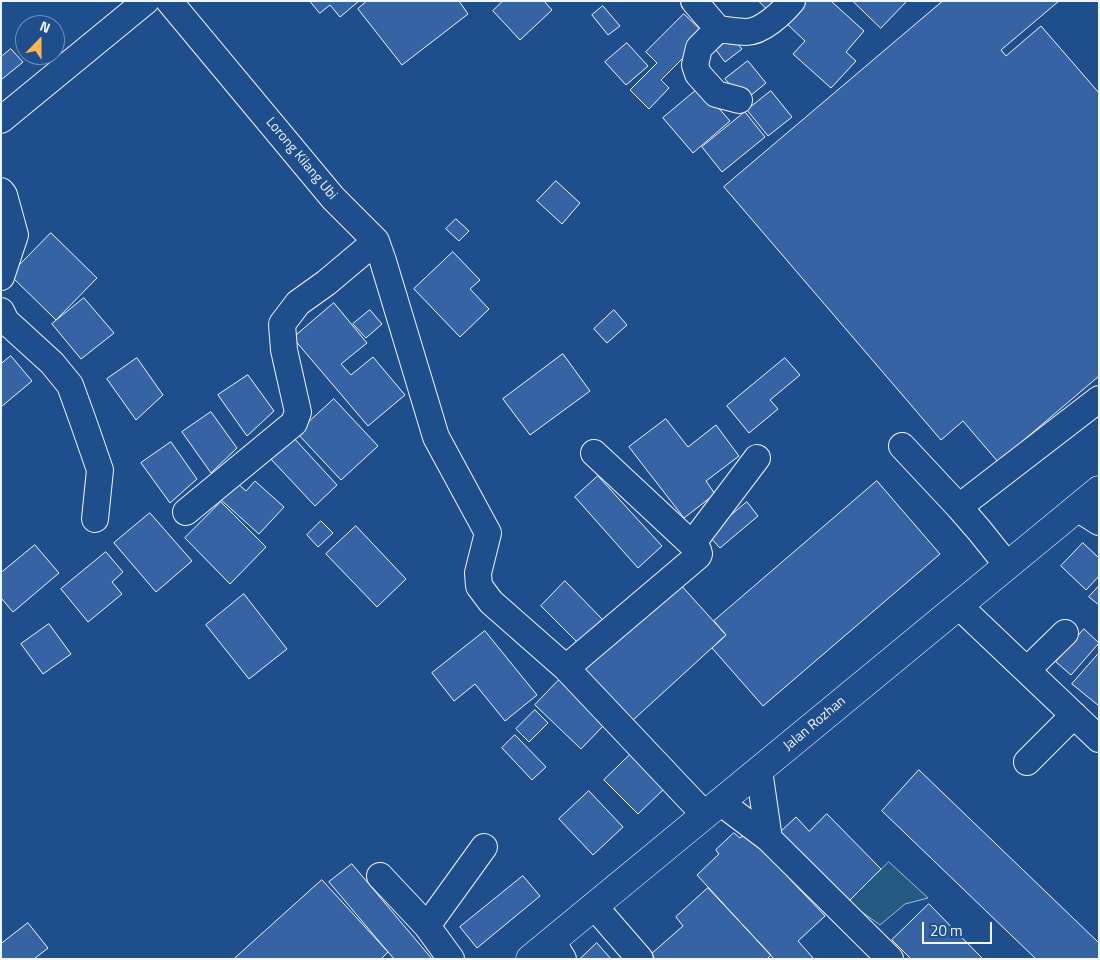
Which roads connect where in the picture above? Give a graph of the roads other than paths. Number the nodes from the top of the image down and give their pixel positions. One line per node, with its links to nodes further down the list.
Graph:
1 (146, 1): 7 (street)
2 (169, 1): 9 (street, Lorong Kilang Ubi)
3 (694, 1): 5 (street)
4 (792, 1): 5 (street)
5 (718, 29): 6 (street)
6 (739, 100)
7 (1, 120)
8 (1, 191): 10 (street)
9 (376, 241): 18 (street); 25 (street, Lorong Kilang Ubi)
10 (1, 277)
11 (1, 311): 20 (street)
12 (1099, 400): 17 (street)
13 (902, 446): 17 (street)
14 (594, 453): 21 (street)
15 (757, 458): 21 (street)
16 (1099, 490): 19 (main road, Jalan Rozhan)
17 (959, 507): 22 (street)
18 (186, 512)
19 (1088, 515): 22 (main road, Jalan Rozhan)
20 (95, 519)
21 (692, 544): 25 (street)
22 (1007, 565): 23 (main road, Jalan Rozhan)
23 (958, 606): 26 (street); 30 (main road, Jalan Rozhan)
24 (1065, 633): 26 (street)
25 (566, 668): 31 (street, Lorong Kilang Ubi)
26 (1027, 670): 27 (street)
27 (1074, 715): 28 (street); 29 (street)
28 (1099, 739)
29 (1027, 762)
30 (760, 770): 31 (main road, Jalan Rozhan); 32 (street)
31 (712, 808): 32 (street, Lorong Kilang Ubi); 35 (main road, Jalan Rozhan)
32 (769, 839): 41 (street, Lorong Kilang Ubi)
33 (484, 847): 36 (street)
34 (380, 876): 36 (street)
35 (594, 906): 37 (main road, Jalan Rozhan); 40 (street)
36 (427, 926): 38 (street)
37 (558, 950): 39 (main road, Jalan Rozhan)
38 (451, 959)
39 (530, 959)
40 (640, 959)
41 (890, 959)

